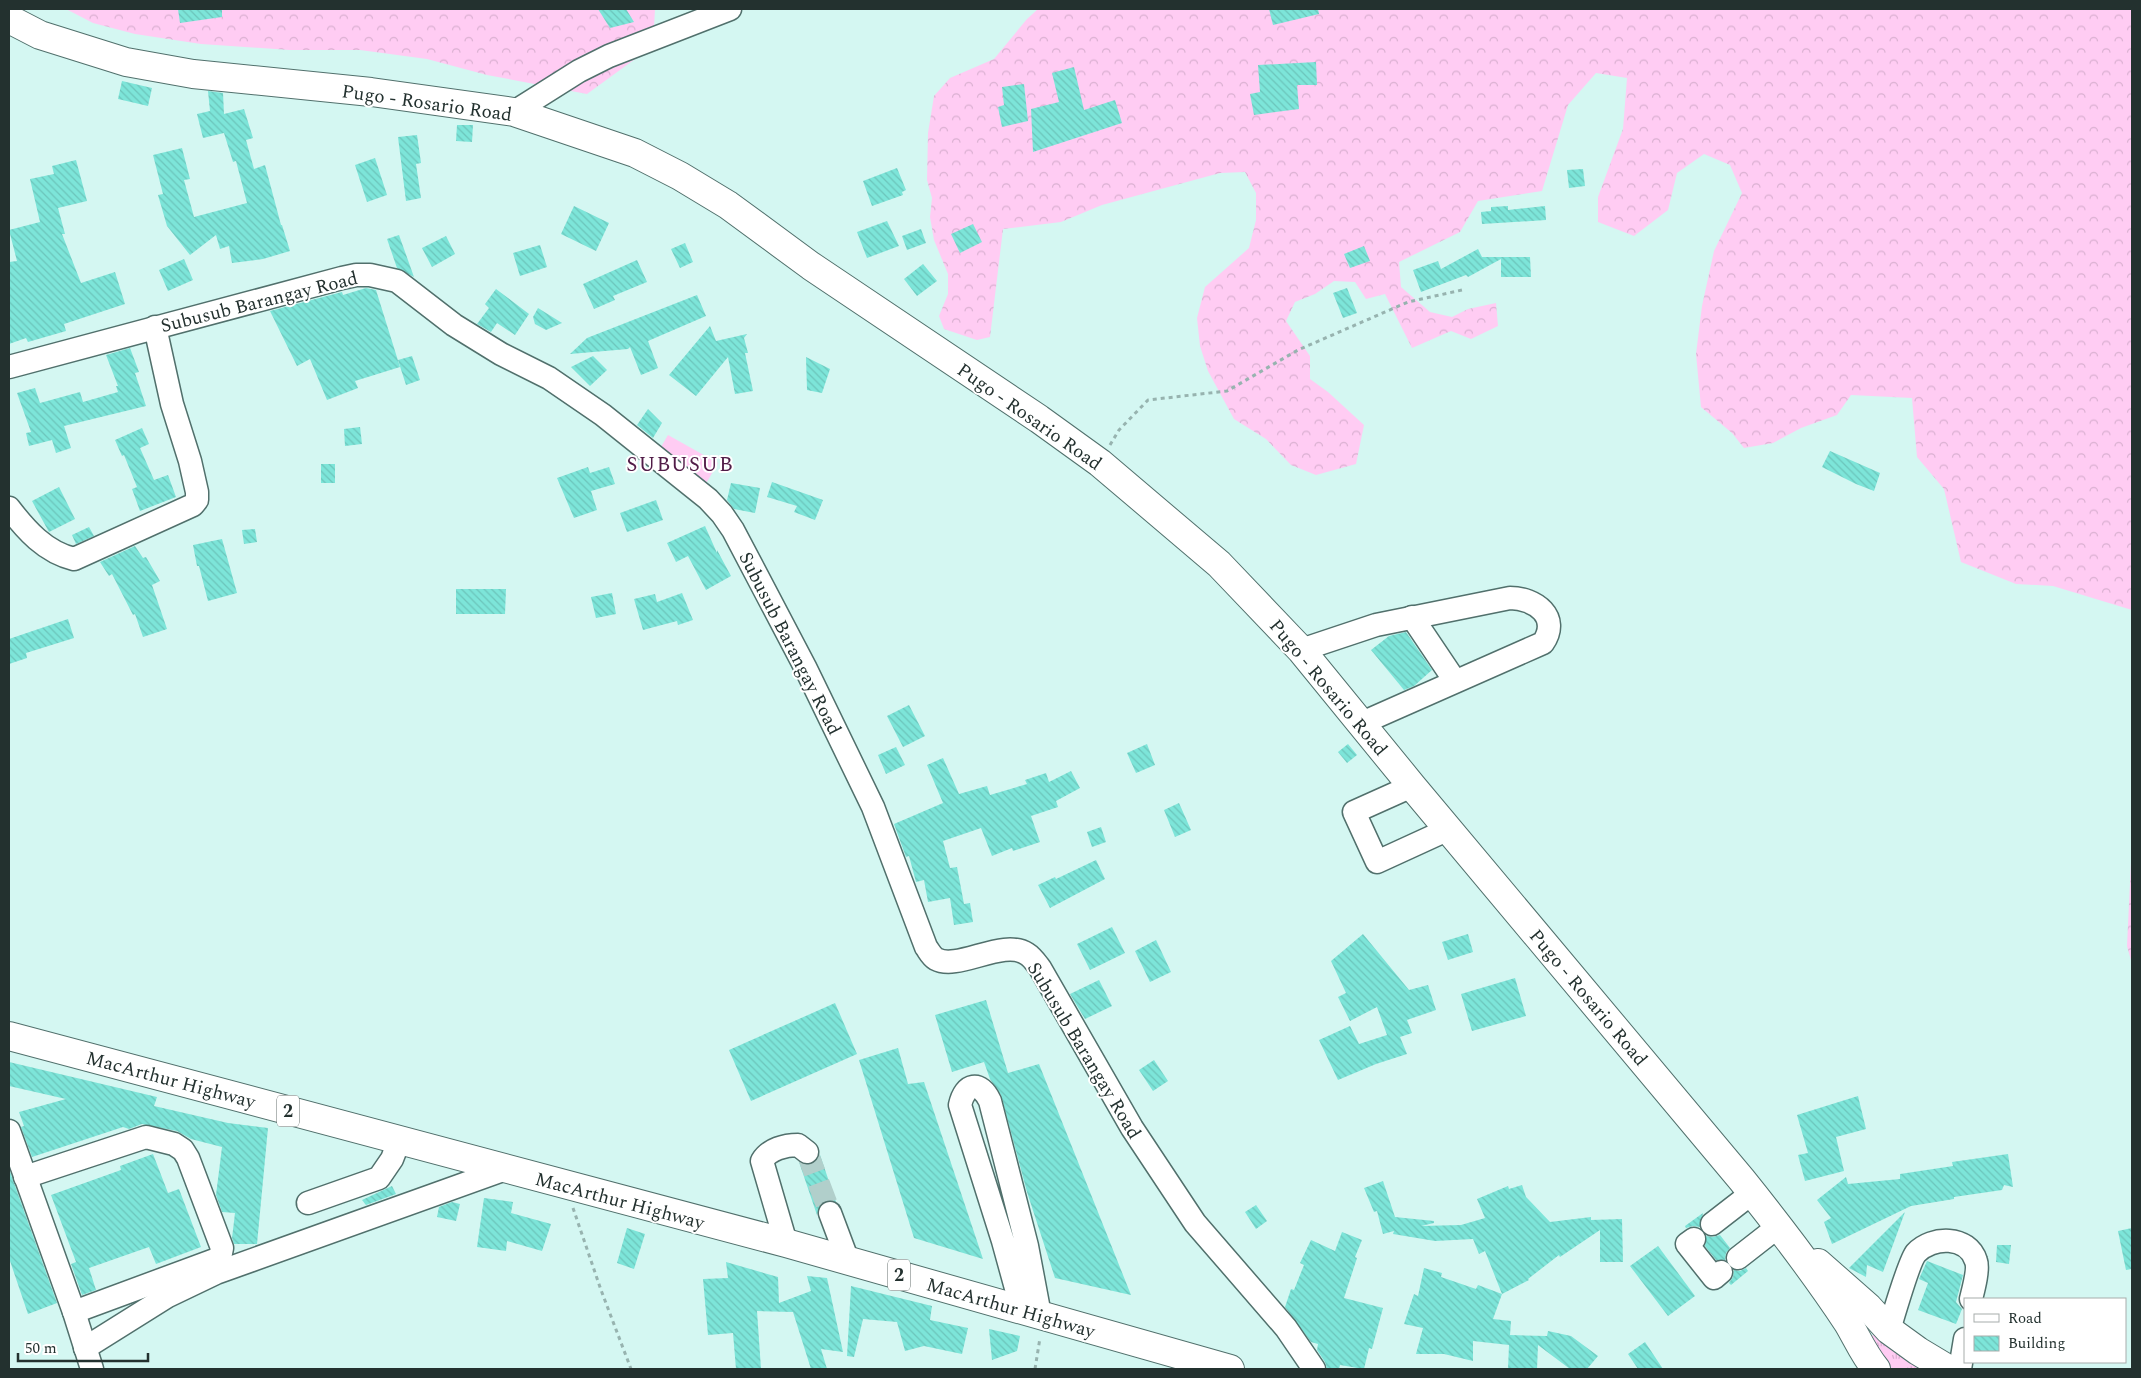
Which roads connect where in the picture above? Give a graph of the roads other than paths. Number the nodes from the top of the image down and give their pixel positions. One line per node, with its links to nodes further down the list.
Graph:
1 (730, 9): 3 (street)
2 (9, 19): 3 (main road, Pugo - Rosario Road)
3 (514, 112): 8 (main road, Pugo - Rosario Road)
4 (155, 326): 5 (street, Subusub Barangay Road); 6 (street); 37 (street, Subusub Barangay Road)
5 (9, 367)
6 (11, 516)
7 (1412, 617): 8 (street); 9 (street); 9 (street)
8 (1301, 650): 10 (main road, Pugo - Rosario Road)
9 (1455, 682): 10 (street)
10 (1362, 723): 11 (main road, Pugo - Rosario Road)
11 (1412, 786): 12 (main road, Pugo - Rosario Road); 12 (street)
12 (1449, 829): 19 (main road, Pugo - Rosario Road)
13 (9, 1036): 15 (main road, MacArthur Highway / 2)
14 (9, 1131): 18 (street)
15 (399, 1141): 17 (main road, MacArthur Highway / 2); 20 (street)
16 (807, 1152): 25 (street)
17 (506, 1169): 25 (main road, MacArthur Highway / 2); 34 (street)
18 (24, 1177): 30 (street); 30 (street)
19 (1752, 1192): 22 (street); 23 (main road, Pugo - Rosario Road)
20 (308, 1204)
21 (830, 1213): 27 (street)
22 (1712, 1224)
23 (1782, 1231): 26 (street); 32 (main road, Pugo - Rosario Road); 38 (main road, Pugo - Rosario Road)
24 (1694, 1239): 28 (street)
25 (786, 1243): 27 (main road, MacArthur Highway / 2)
26 (1738, 1258)
27 (848, 1261): 31 (main road, MacArthur Highway / 2)
28 (1721, 1272)
29 (1971, 1298): 32 (street)
30 (74, 1312): 34 (street)
31 (1031, 1313): 31 (street); 36 (main road, MacArthur Highway / 2)
32 (1889, 1330): 39 (main road, Pugo - Rosario Road)
33 (1964, 1345): 40 (street)
34 (85, 1348): 35 (street)
35 (92, 1369)
36 (1230, 1369)
37 (1314, 1369)
38 (1876, 1369)
39 (1948, 1369)
40 (1960, 1369)

